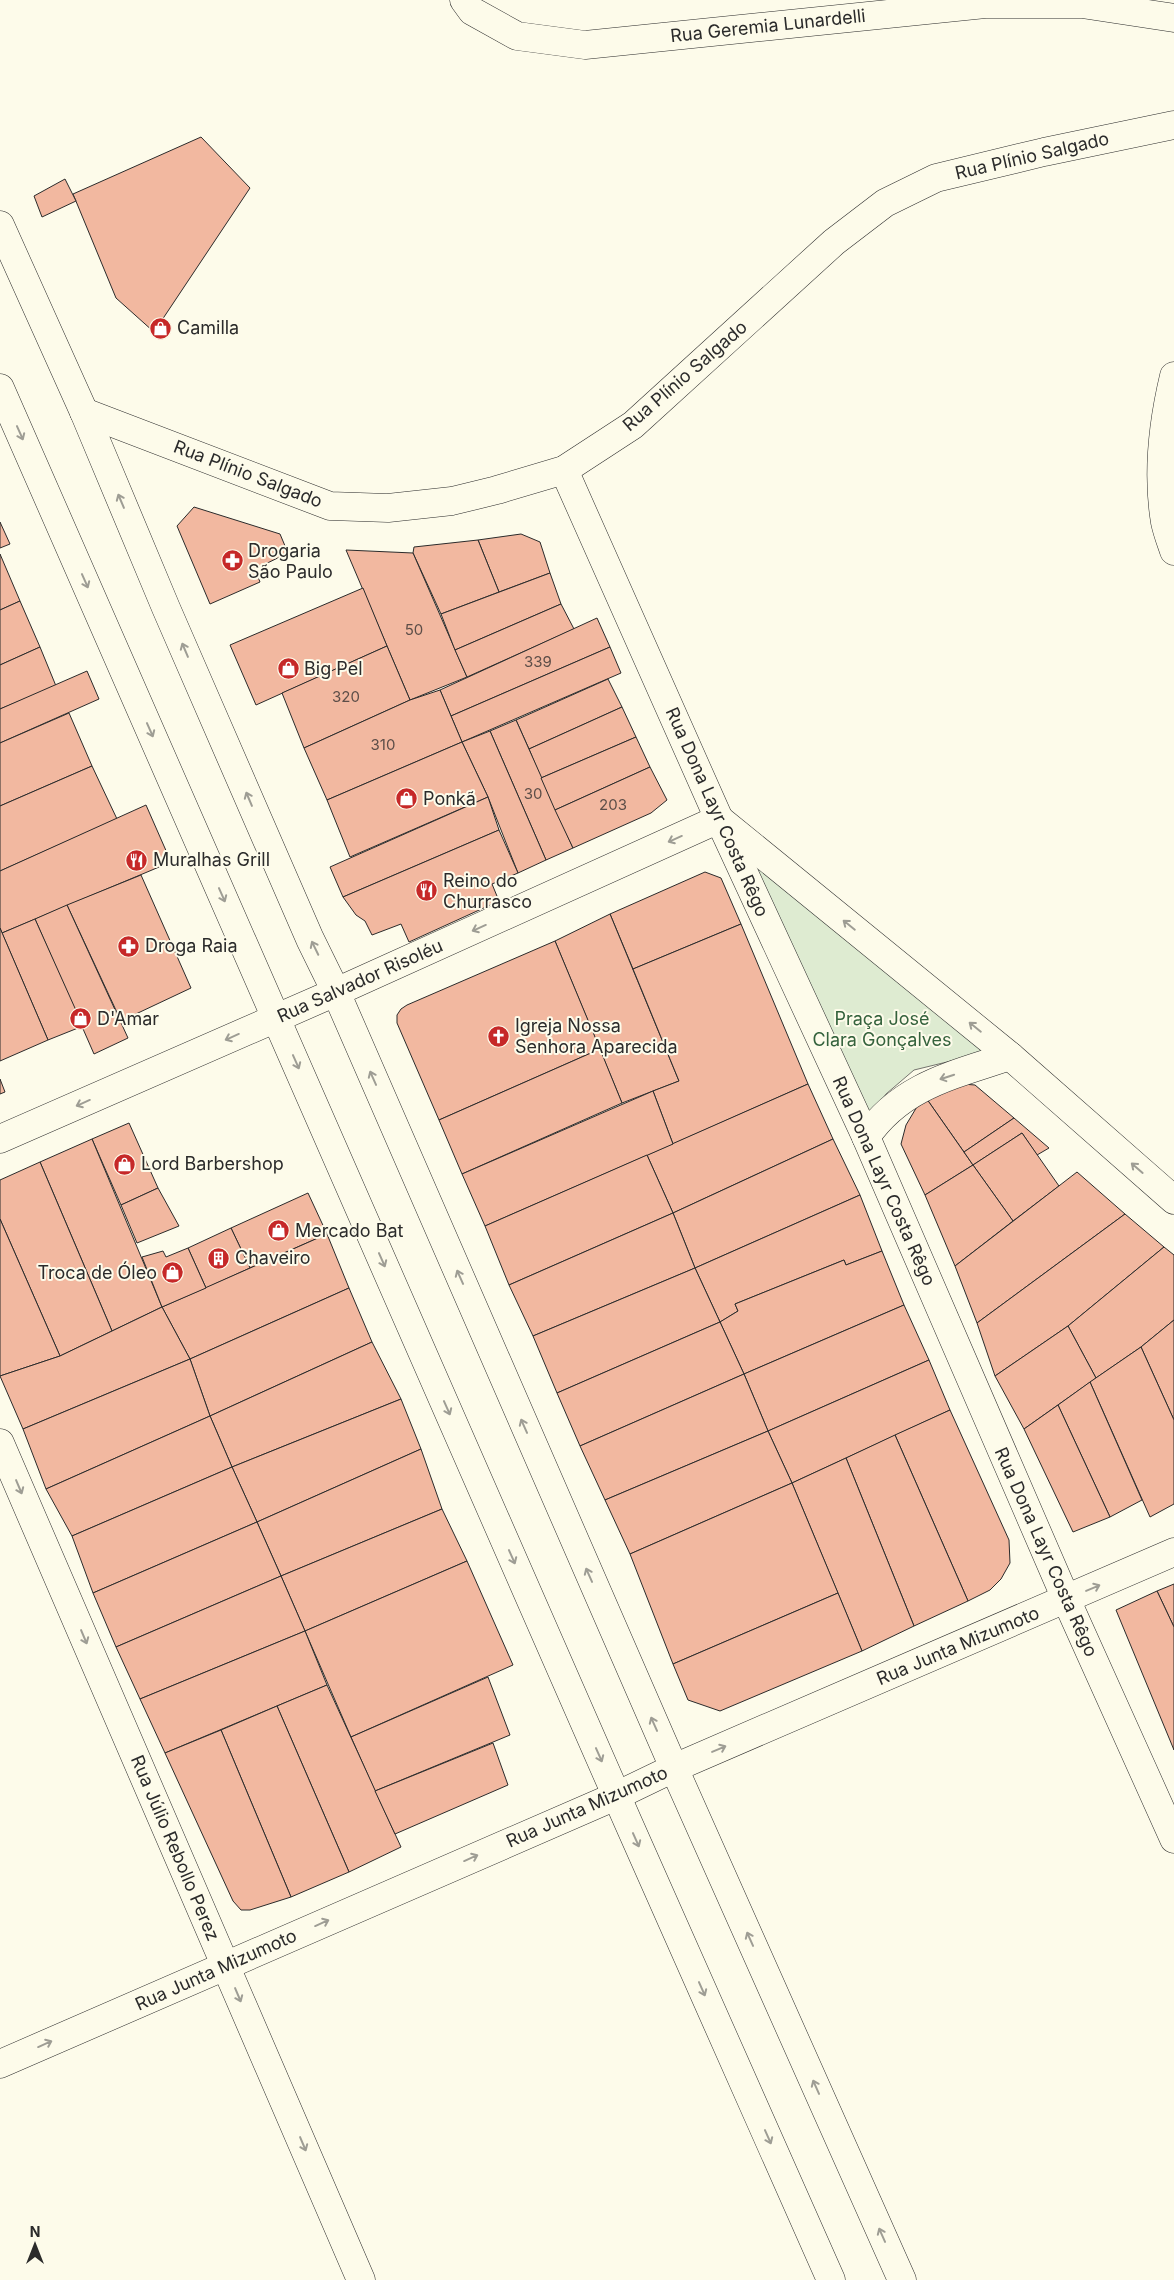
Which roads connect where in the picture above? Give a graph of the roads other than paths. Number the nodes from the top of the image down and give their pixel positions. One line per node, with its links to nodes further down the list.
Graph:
1 (464, 0): 2 (street, Rua Geremia Lunardelli)
2 (1174, 18)
3 (1174, 125): 8 (street, Rua Plínio Salgado)
4 (0, 225): 7 (street)
5 (1174, 376): 9 (street)
6 (0, 388): 12 (street, one-way to 12)
7 (84, 412): 8 (street, Rua Plínio Salgado); 11 (street, one-way to 7)
8 (564, 470): 10 (street, Rua Dona Layr Costa Rêgo)
9 (1174, 551)
10 (719, 819): 11 (street, Rua Salvador Risoléu, one-way to 11); 13 (street, one-way to 10); 14 (street, Rua Dona Layr Costa Rêgo)
11 (336, 992): 12 (street, Rua Salvador Risoléu); 20 (street, one-way to 11)
12 (276, 1018): 15 (street, Rua Salvador Risoléu, one-way to 15); 21 (street, one-way to 21)
13 (1010, 1056): 14 (street, one-way to 14); 16 (street, one-way to 13)
14 (866, 1137): 19 (street, Rua Dona Layr Costa Rêgo)
15 (0, 1139)
16 (1174, 1200)
17 (0, 1443): 23 (street, Rua Júlio Rebollo Perez, one-way to 23)
18 (1174, 1552): 19 (street, Rua Junta Mizumoto, one-way to 18)
19 (1066, 1599): 20 (street, Rua Junta Mizumoto, one-way to 19); 22 (street, Rua Dona Layr Costa Rêgo)
20 (674, 1768): 21 (street, Rua Junta Mizumoto); 27 (street, one-way to 20)
21 (616, 1796): 23 (street, Rua Junta Mizumoto, one-way to 21); 26 (street, one-way to 26)
22 (1174, 1839)
23 (226, 1966): 24 (street, Rua Junta Mizumoto, one-way to 23); 25 (street, Rua Júlio Rebollo Perez, one-way to 25)
24 (0, 2064)
25 (361, 2280)
26 (831, 2280)
27 (902, 2280)

